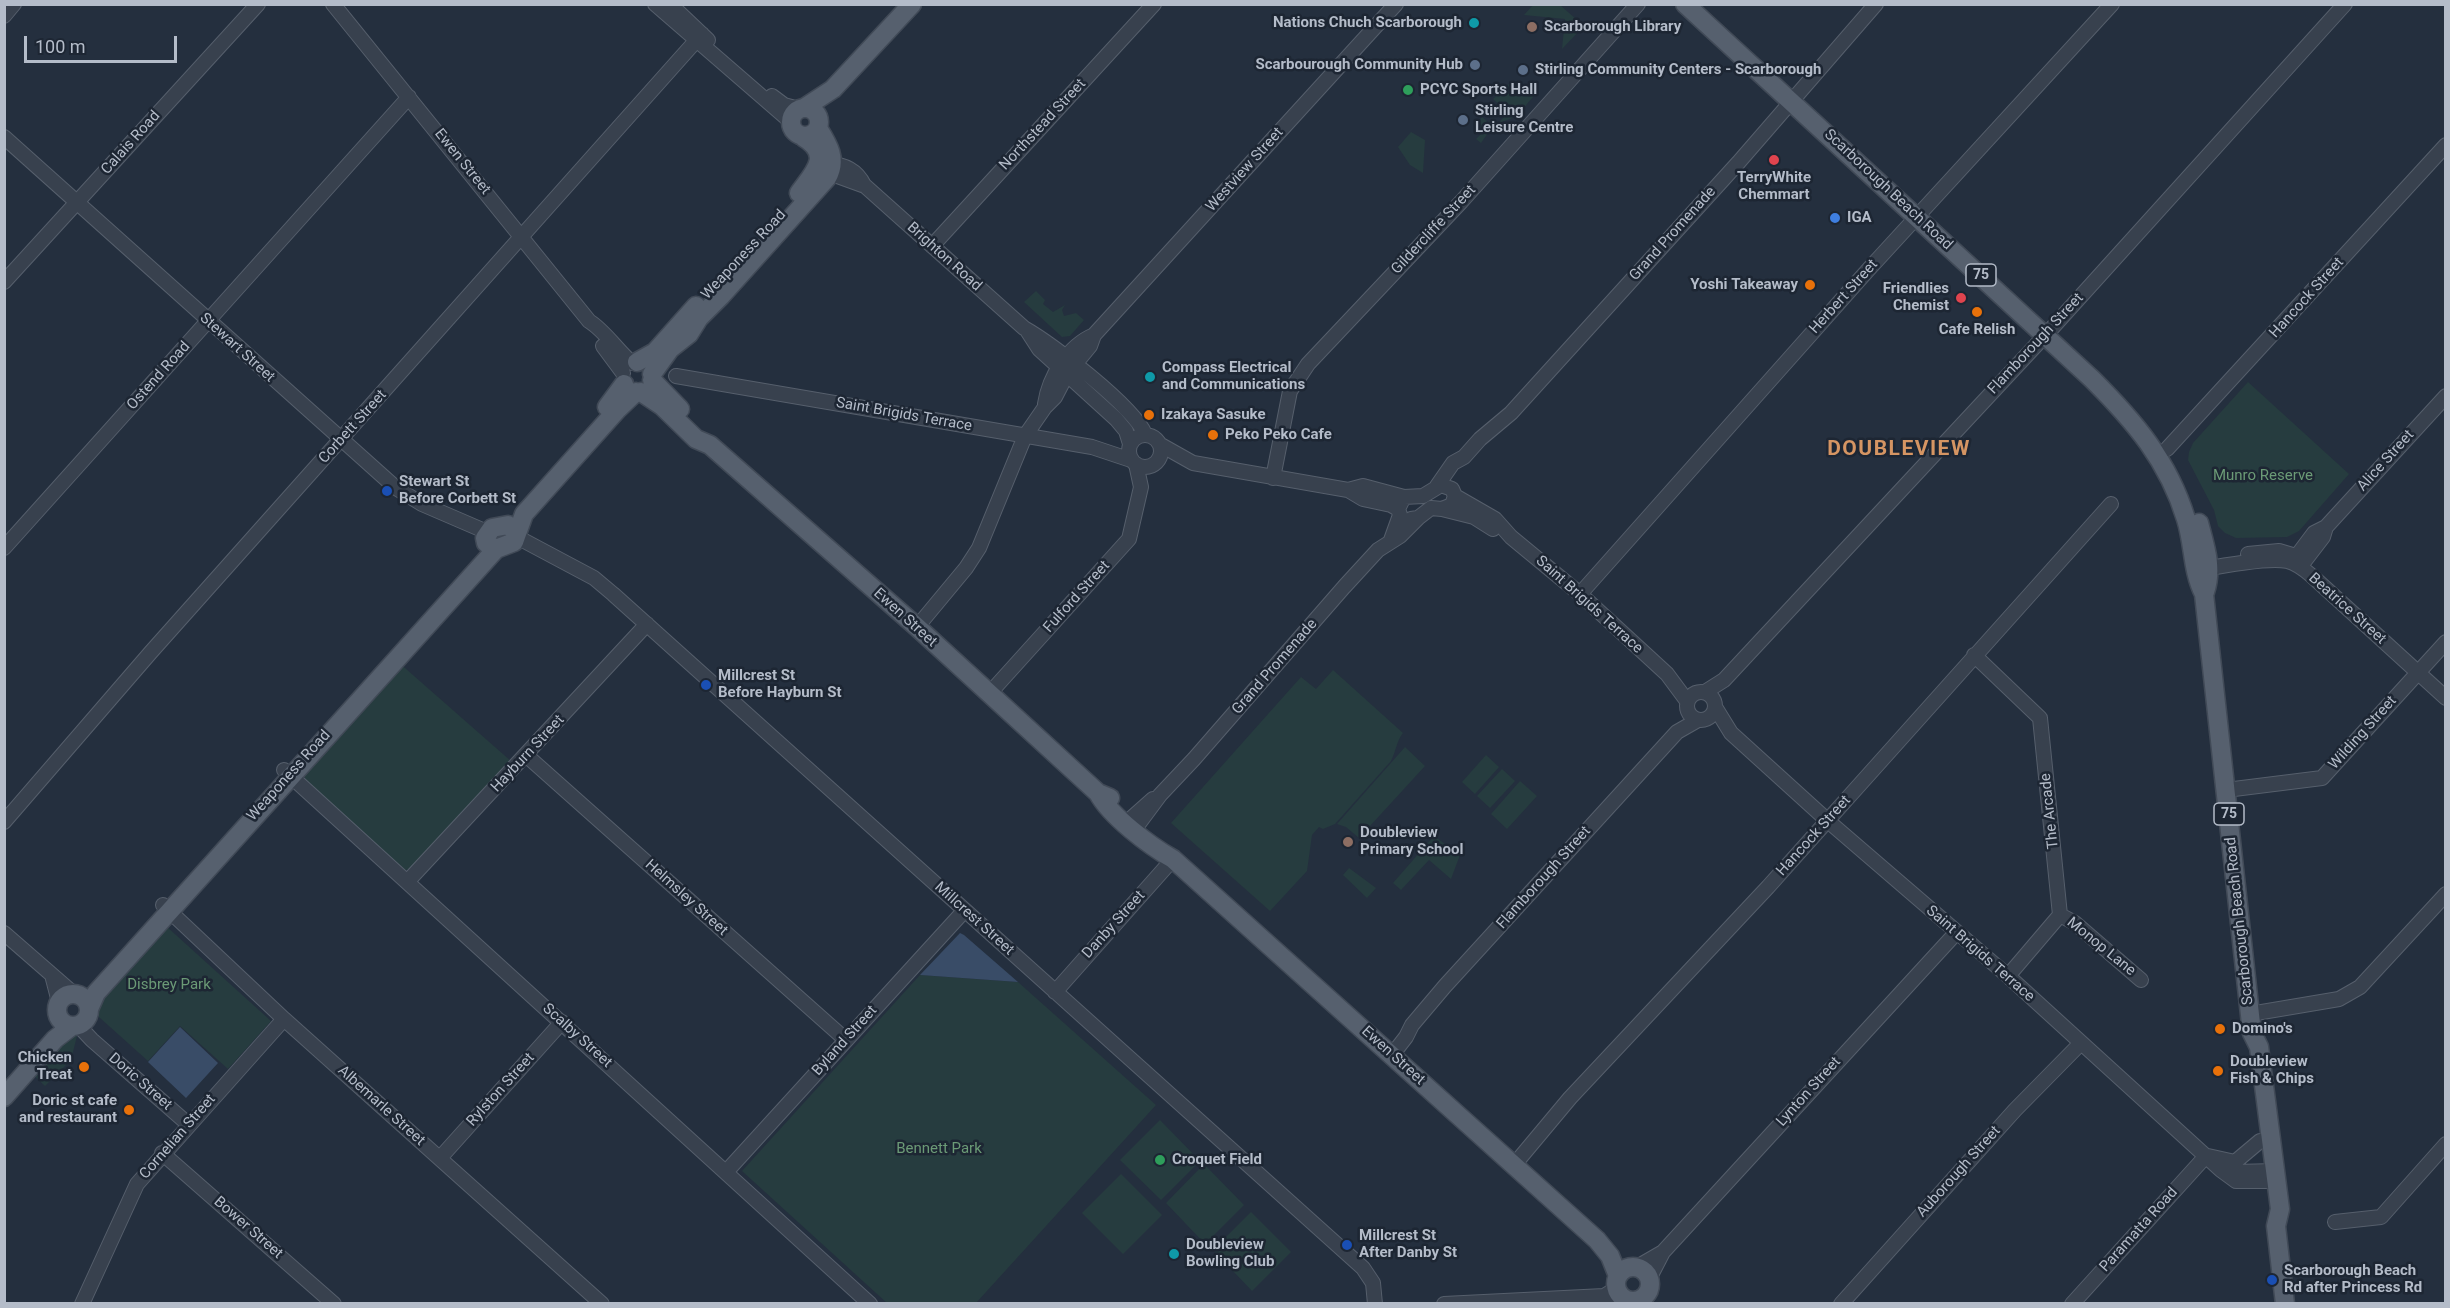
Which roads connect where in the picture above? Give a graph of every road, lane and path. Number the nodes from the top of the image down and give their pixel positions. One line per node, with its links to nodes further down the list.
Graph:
1 (14, 4): 14 (street)
2 (258, 4): 22 (street, Calais Road)
3 (333, 4): 16 (street, Ewen Street)
4 (912, 4): 18 (main road)
5 (1154, 4): 25 (street, Northstead Street)
6 (1396, 4): 29 (street, Westview Street)
7 (1638, 4): 43 (street, Gildercliffe Street)
8 (1685, 4): 17 (main road, Scarborough Beach Road / 75)
9 (1702, 4): 17 (main road, Scarborough Beach Road / 75)
10 (1876, 4): 17 (street, Grand Promenade)
11 (2112, 4): 23 (street, Herbert Street)
12 (2345, 4): 28 (street, Flamborough Street)
13 (663, 6): 15 (street)
14 (4, 16)
15 (699, 37): 18 (street); 24 (street, Corbett Street)
16 (409, 97): 24 (street, Ewen Street); 27 (street, Ostend Road)
17 (1795, 97): 23 (main road, Scarborough Beach Road / 75); 39 (street, Grand Promenade)
18 (805, 120): 21 (main road)
19 (4, 137): 22 (street, Stewart Street)
20 (2445, 145): 38 (street, Hancock Street)
21 (827, 167): 25 (street, Brighton Road); 31 (main road, Weaponess Road)
22 (77, 202): 26 (street, Calais Road); 27 (street, Stewart Street)
23 (1921, 212): 28 (main road, Scarborough Beach Road / 75); 57 (street, Herbert Street)
24 (522, 237): 31 (street, Ewen Street); 35 (street, Corbett Street)
25 (932, 246): 29 (street, Brighton Road)
26 (4, 282)
27 (208, 322): 35 (street, Stewart Street); 54 (street, Ostend Road)
28 (2049, 331): 38 (main road, Scarborough Beach Road / 75); 56 (main road, Scarborough Beach Road / 75); 66 (street, Flamborough Street)
29 (1067, 365): 33 (street, Brighton Road); 34 (street, Westview Street); 36 (street, Brighton Road)
30 (676, 376): 34 (street, Saint Brigids Terrace)
31 (637, 378): 52 (main road, Weaponess Road); 59 (main road, Ewen Street)
32 (2445, 396): 55 (street, Alice Street)
33 (1145, 434): 36 (street); 37 (street)
34 (1025, 436): 40 (street, Saint Brigids Terrace); 59 (street, Westview Street)
35 (341, 441): 52 (street, Stewart Street); 73 (street, Corbett Street)
36 (1130, 444): 40 (street)
37 (1161, 446): 41 (street); 42 (street)
38 (2167, 449): 56 (main road, Scarborough Beach Road / 75)
39 (1464, 457): 44 (street, Grand Promenade); 46 (street, Grand Promenade)
40 (1134, 462): 41 (street); 45 (street, Fulford Street)
41 (1156, 463): 42 (street); 45 (street, Fulford Street)
42 (1193, 463): 43 (street)
43 (1273, 478): 48 (street)
44 (1437, 486): 46 (street, Saint Brigids Terrace); 48 (street)
45 (1141, 487): 64 (street, Fulford Street)
46 (1454, 493): 49 (street); 51 (street, Saint Brigids Terrace)
47 (2111, 504): 61 (street, Hancock Street)
48 (1401, 507): 50 (street); 53 (street, Grand Promenade)
49 (1442, 509): 50 (street); 51 (street, Saint Brigids Terrace)
50 (1418, 518): 53 (street, Grand Promenade)
51 (1511, 537): 57 (street, Saint Brigids Terrace)
52 (502, 538): 58 (street, Millcrest Street); 71 (main road, Weaponess Road)
53 (1391, 540): 75 (street, Grand Promenade)
54 (4, 548)
55 (2298, 561): 56 (street); 62 (street, Beatrice Street)
56 (2202, 564): 72 (main road, Scarborough Beach Road / 75)
57 (1580, 594): 66 (street, Saint Brigids Terrace)
58 (647, 624): 70 (street, Hayburn Street); 80 (street, Millcrest Street)
59 (917, 627): 64 (main road, Ewen Street)
60 (2445, 642): 62 (street, Wilding Street)
61 (1974, 655): 74 (street, Hancock Street); 81 (street, The Arcade)
62 (2421, 669): 63 (street, Beatrice Street); 65 (street, Beatrice Street); 72 (street, Wilding Street)
63 (2445, 686)
64 (989, 694): 75 (main road, Ewen Street)
65 (2445, 698)
66 (1701, 701): 67 (street, Saint Brigids Terrace); 67 (street, Flamborough Street); 68 (street, Flamborough Street); 69 (street, Saint Brigids Terrace)
67 (1700, 720): 68 (street, Flamborough Street); 69 (street, Saint Brigids Terrace)
68 (1677, 732): 94 (street, Flamborough Street)
69 (1731, 733): 74 (street, Saint Brigids Terrace)
70 (527, 756): 77 (street, Hayburn Street); 92 (street, Helmsley Street)
71 (287, 772): 77 (street, Scalby Street); 79 (main road, Weaponess Road)
72 (2226, 790): 88 (main road, Scarborough Beach Road / 75)
73 (7, 815)
74 (1828, 821): 83 (street, Saint Brigids Terrace); 103 (street, Hancock Street)
75 (1133, 823): 76 (main road, Ewen Street)
76 (1173, 859): 86 (street, Danby Street); 94 (main road, Ewen Street)
77 (407, 882): 90 (street, Scalby Street)
78 (2445, 894): 88 (street)
79 (166, 908): 87 (main road, Weaponess Road); 89 (street, Albemarle Street)
80 (964, 911): 86 (street, Millcrest Street); 92 (street, Byland Street)
81 (2060, 915): 84 (street); 85 (street, Monop Lane)
82 (4, 933): 87 (street)
83 (1956, 933): 84 (street, Saint Brigids Terrace); 107 (street, Lynton Street)
84 (2007, 976): 93 (street, Saint Brigids Terrace)
85 (2140, 980)
86 (1055, 992): 112 (street, Millcrest Street)
87 (74, 1011): 95 (main road, Weaponess Road); 96 (main road, Weaponess Road); 97 (street, Doric Street)
88 (2250, 1014): 91 (main road, Scarborough Beach Road / 75)
89 (284, 1019): 97 (street, Cornelian Street); 102 (street, Albemarle Street)
90 (562, 1022): 102 (street, Rylston Street); 104 (street, Scalby Street)
91 (2252, 1033): 98 (main road, Scarborough Beach Road / 75); 105 (main road, Scarborough Beach Road / 75)
92 (846, 1040): 104 (street, Byland Street)
93 (2080, 1044): 101 (street, Saint Brigids Terrace); 116 (street, Auborough Street)
94 (1388, 1052): 103 (main road, Ewen Street)
95 (4, 1082)
96 (4, 1097)
97 (188, 1124): 100 (street, Cornelian Street)
98 (2260, 1141): 101 (street); 105 (main road, Scarborough Beach Road / 75)
99 (2445, 1144): 106 (street)
100 (162, 1153): 108 (street, Cornelian Street); 109 (street, Bower Street)
101 (2206, 1156): 105 (street, Saint Brigids Terrace); 117 (street, Paramatta Road)
102 (440, 1158): 110 (street, Albemarle Street)
103 (1514, 1165): 107 (main road, Ewen Street)
104 (726, 1172): 111 (street, Scalby Street)
105 (2270, 1176): 118 (main road, Scarborough Beach Road / 75)
106 (2335, 1222)
107 (1635, 1285): 113 (street); 114 (street); 115 (main road)
108 (82, 1304)
109 (334, 1304)
110 (602, 1304)
111 (870, 1304)
112 (1374, 1304)
113 (1443, 1304)
114 (1604, 1304)
115 (1659, 1304)
116 (1841, 1304)
117 (2072, 1304)
118 (2284, 1304)

